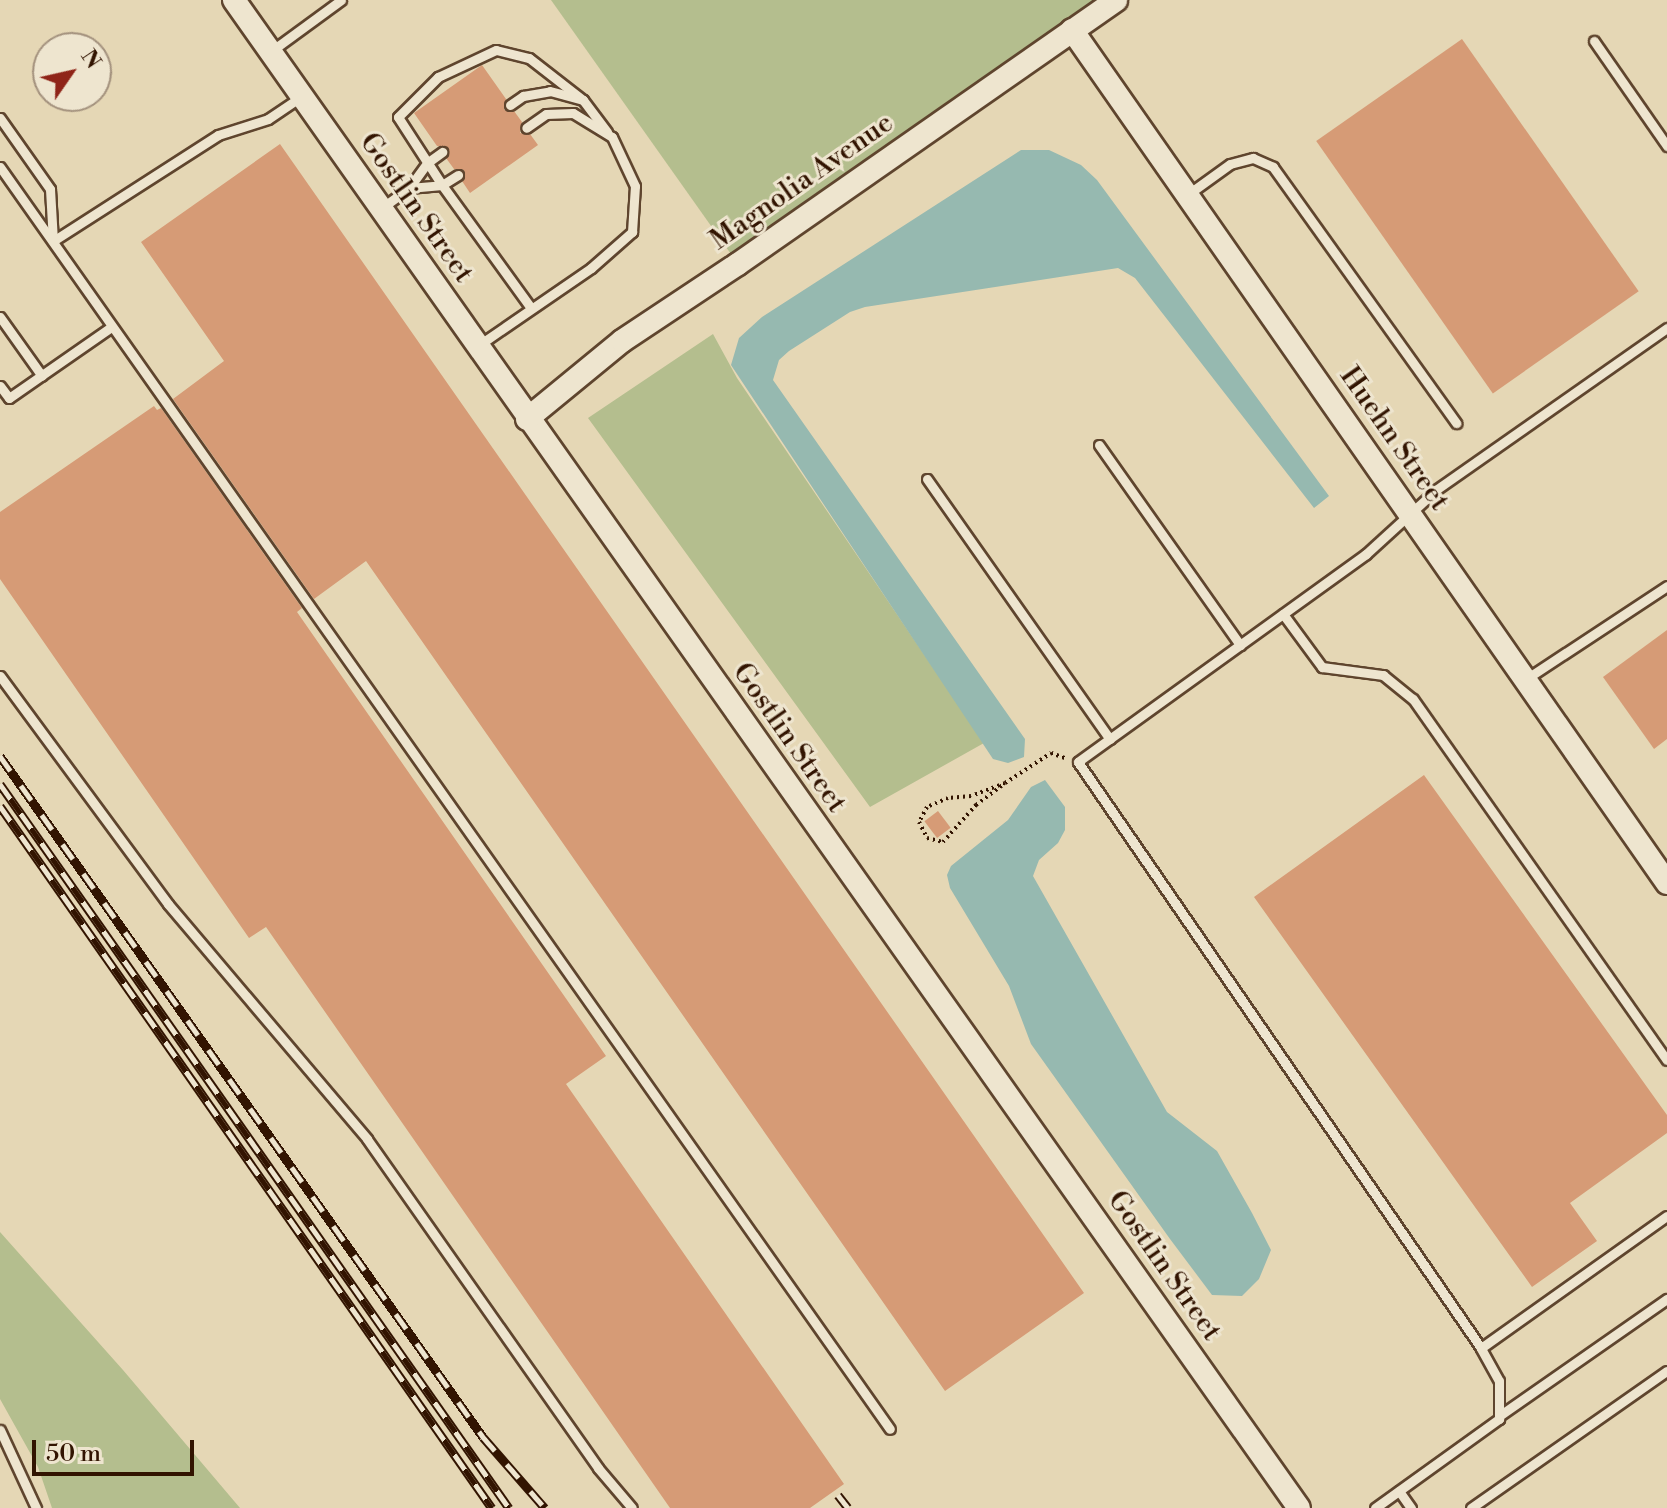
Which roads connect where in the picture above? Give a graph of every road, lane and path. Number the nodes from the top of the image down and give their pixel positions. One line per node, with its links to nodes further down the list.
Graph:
1 (234, 0): 6 (street, Gostlin Street)
2 (341, 0): 6 (lane)
3 (1116, 0): 4 (street, Magnolia Avenue)
4 (1072, 30): 20 (street, Huehn Street); 31 (street, Magnolia Avenue)
5 (1594, 41): 13 (lane)
6 (270, 52): 7 (street, Gostlin Street)
7 (301, 97): 21 (street, Gostlin Street); 22 (lane)
8 (583, 100): 9 (lane); 12 (lane); 15 (lane)
9 (510, 105)
10 (0, 118): 22 (lane)
11 (526, 128): 12 (lane)
12 (612, 137): 23 (lane)
13 (1667, 146)
14 (442, 152): 15 (lane)
15 (427, 163): 18 (lane); 19 (lane)
16 (0, 167): 22 (lane)
17 (458, 175): 18 (lane)
18 (442, 185): 19 (lane); 23 (lane)
19 (409, 188): 21 (lane)
20 (1187, 195): 32 (lane); 35 (street, Huehn Street)
21 (380, 209): 27 (street, Gostlin Street)
22 (53, 241): 25 (lane)
23 (531, 308): 27 (lane)
24 (0, 317): 28 (lane)
25 (111, 327): 28 (lane); 51 (lane)
26 (1667, 328): 35 (lane)
27 (476, 347): 31 (street, Gostlin Street)
28 (42, 376): 30 (lane)
29 (0, 386): 30 (lane)
30 (4, 397)
31 (527, 419): 56 (street, Gostlin Street)
32 (1456, 423)
33 (1099, 445): 38 (lane)
34 (927, 479): 41 (lane)
35 (1410, 514): 37 (lane); 40 (street, Huehn Street)
36 (1667, 586): 40 (lane)
37 (1283, 614): 38 (lane); 45 (lane)
38 (1240, 645): 41 (lane)
39 (0, 676): 55 (lane)
40 (1524, 680): 44 (street, Huehn Street)
41 (1110, 739): 42 (lane)
42 (1078, 762): 43 (path); 48 (lane)
43 (1005, 783): 43 (path)
44 (1667, 883)
45 (1667, 1060)
46 (1667, 1216): 48 (lane)
47 (1667, 1299): 50 (lane)
48 (1481, 1348): 50 (lane)
49 (1667, 1371): 59 (lane)
50 (1499, 1416): 53 (lane)
51 (890, 1429)
52 (0, 1430): 54 (lane)
53 (1399, 1491): 57 (lane); 58 (lane)
54 (36, 1508)
55 (632, 1508)
56 (1299, 1508)
57 (1375, 1508)
58 (1411, 1508)
59 (1471, 1508)

